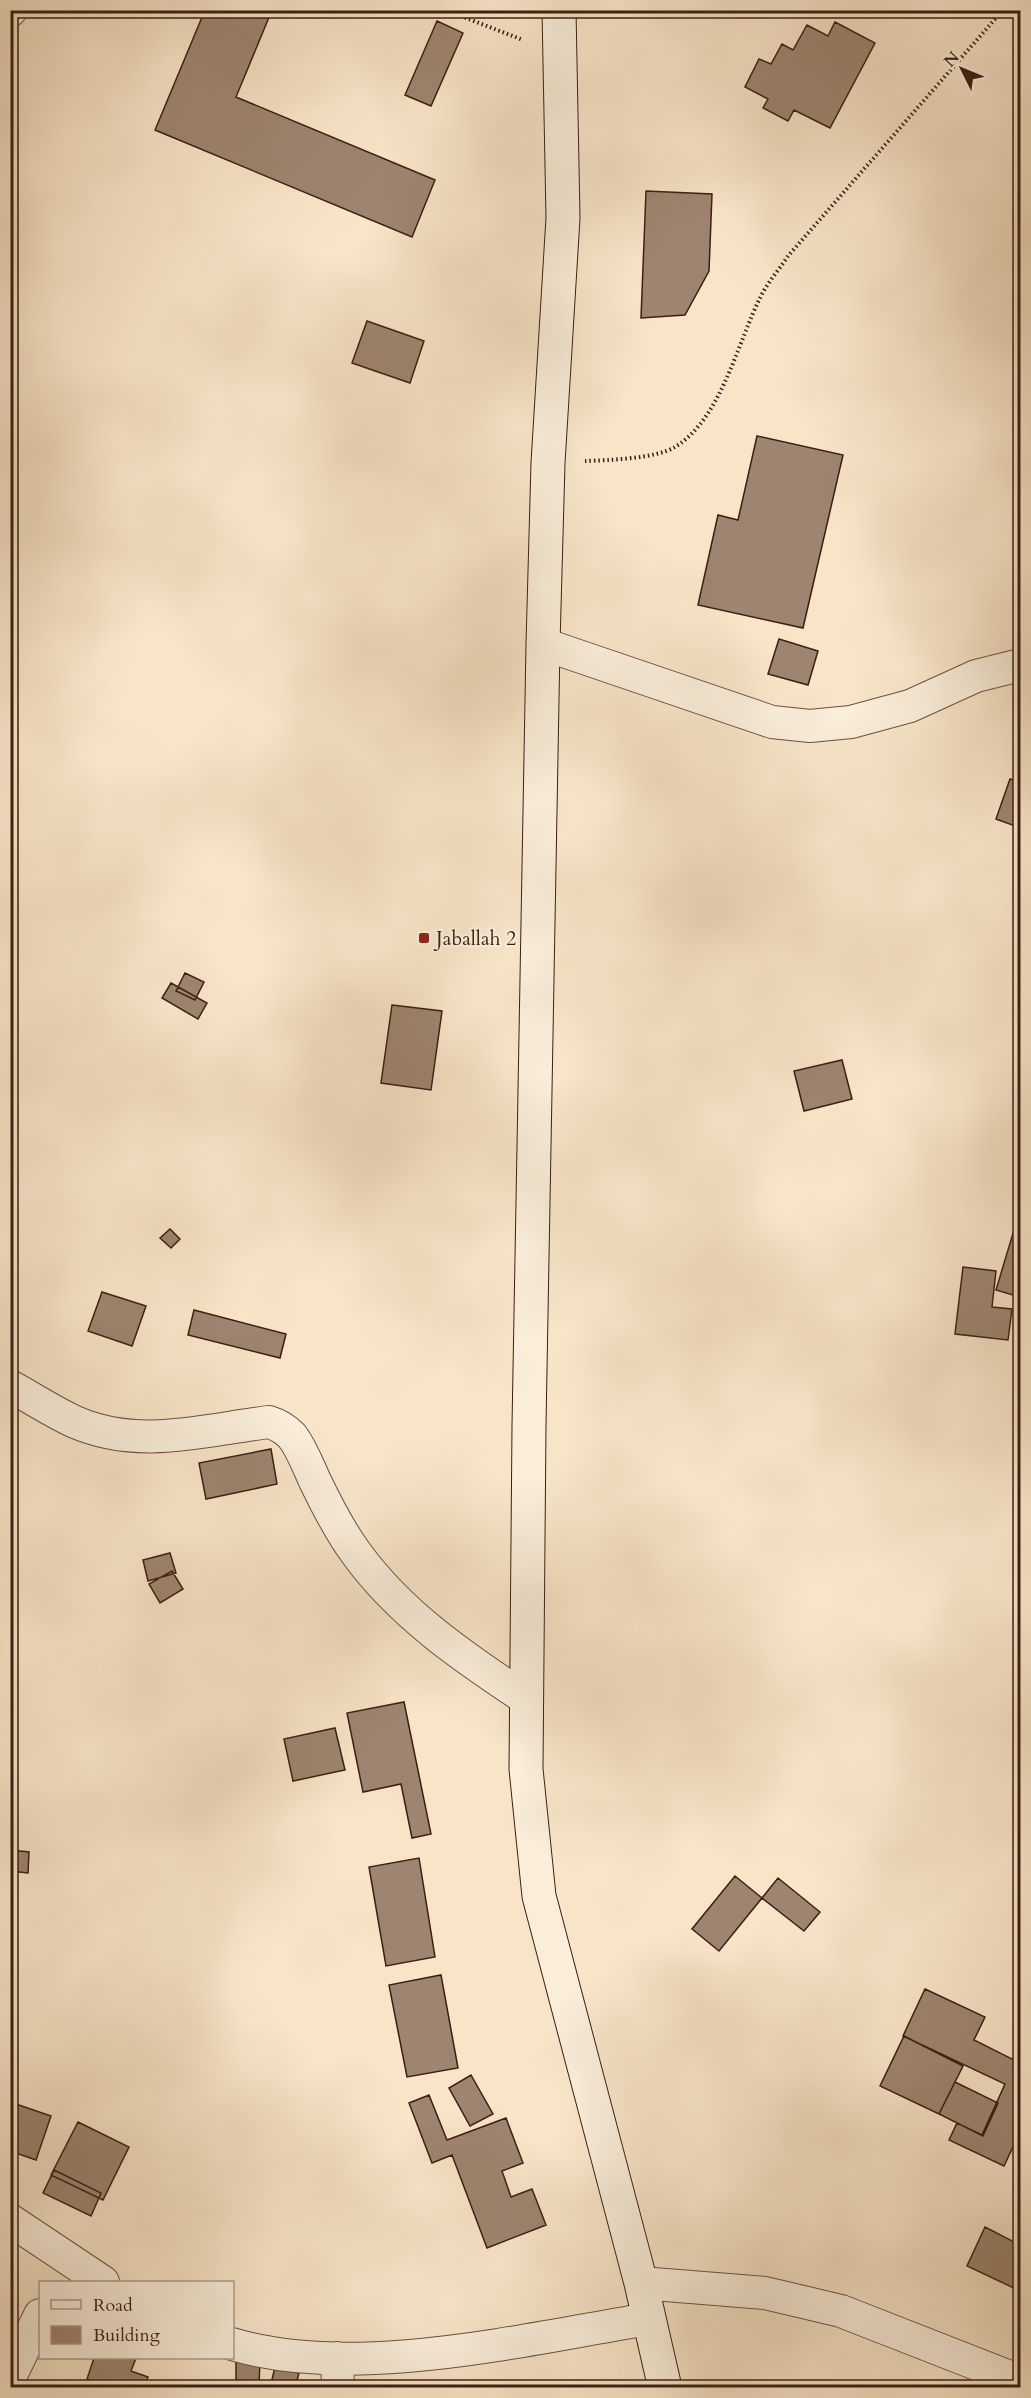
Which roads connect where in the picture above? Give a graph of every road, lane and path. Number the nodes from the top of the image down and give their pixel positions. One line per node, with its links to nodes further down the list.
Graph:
1 (559, 10): 4 (main road)
2 (1004, 10): 5 (path)
3 (448, 11): 4 (path)
4 (561, 54): 5 (main road)
5 (548, 462): 6 (main road)
6 (543, 644): 7 (street); 9 (main road)
7 (1020, 665)
8 (10, 1386): 9 (street)
9 (525, 1698): 13 (main road)
10 (10, 2220): 11 (street)
11 (62, 2271): 12 (street)
12 (96, 2281)
13 (641, 2283): 15 (main road); 19 (street)
14 (39, 2317): 18 (street)
15 (649, 2319): 17 (street); 20 (main road)
16 (234, 2345): 17 (street)
17 (337, 2373)
18 (10, 2377)
19 (1020, 2381)
20 (665, 2388)

